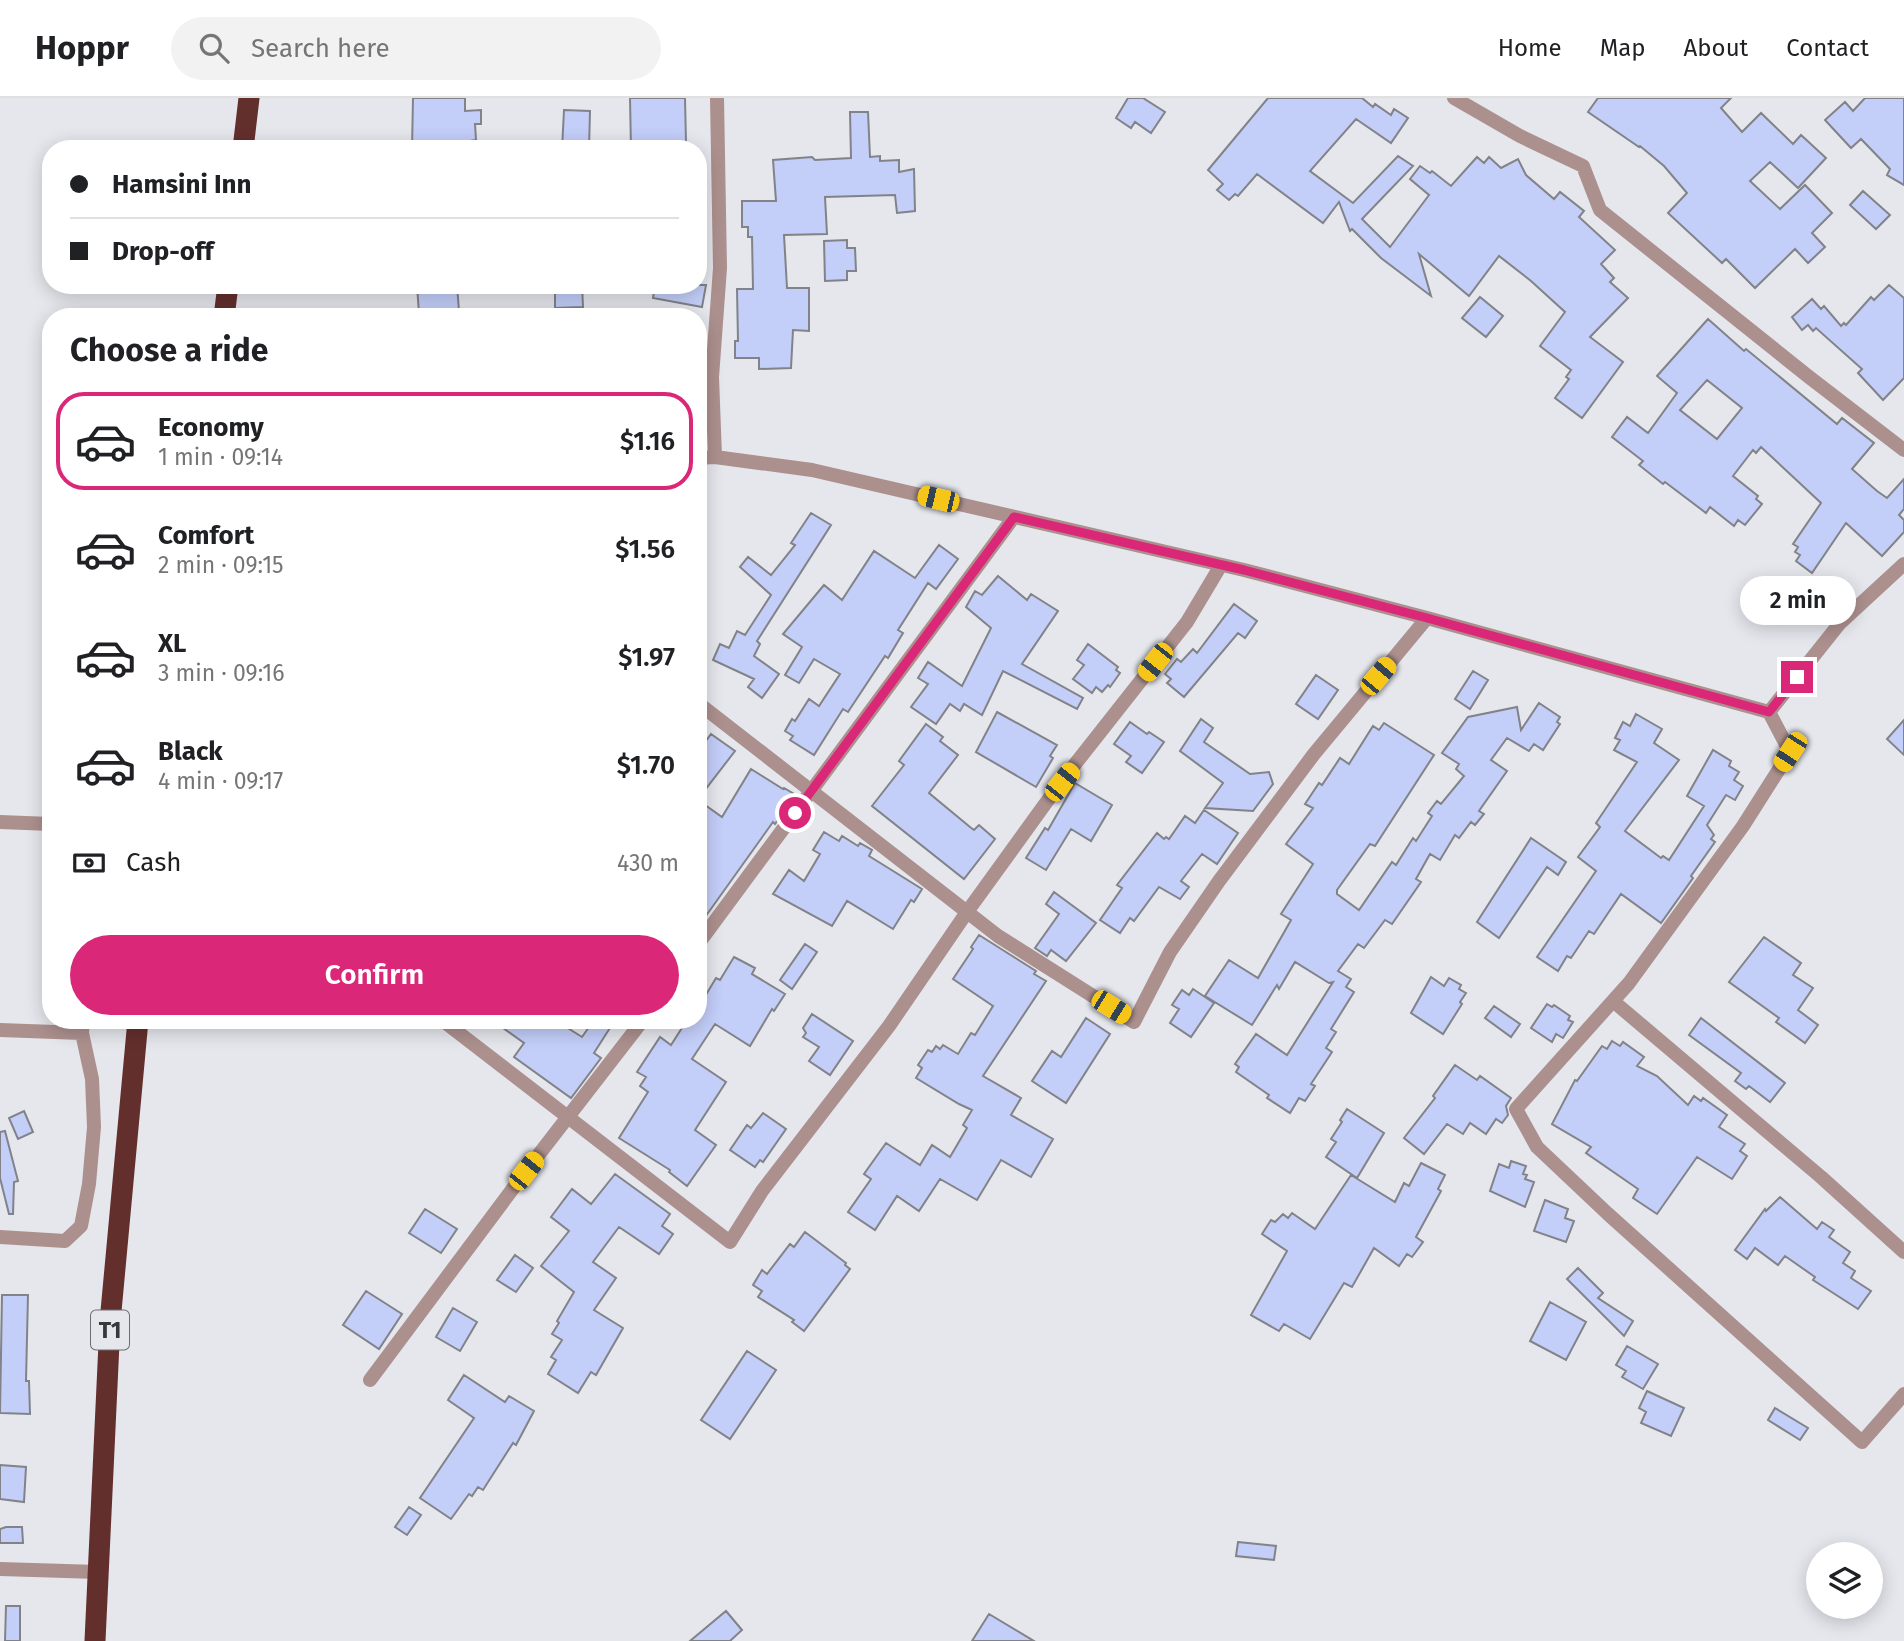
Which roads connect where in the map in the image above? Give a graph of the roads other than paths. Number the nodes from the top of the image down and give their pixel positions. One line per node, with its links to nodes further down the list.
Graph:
1 (249, 98): 4 (highway)
2 (717, 98): 7 (street)
3 (1454, 98): 5 (street)
4 (244, 140)
5 (1904, 450)
6 (707, 457): 7 (street)
7 (715, 457): 8 (street)
8 (1014, 517): 10 (street); 14 (street)
9 (1904, 564): 13 (street)
10 (1222, 565): 11 (street); 17 (street)
11 (1427, 618): 13 (street); 17 (street)
12 (707, 710): 14 (street)
13 (1769, 712): 19 (street)
14 (811, 790): 17 (street); 18 (street)
15 (0, 822): 16 (street)
16 (42, 824)
17 (967, 912): 26 (street)
18 (707, 932)
19 (1613, 1001): 28 (street); 30 (street)
20 (42, 1028): 25 (street)
21 (83, 1029): 27 (street)
22 (137, 1029): 32 (highway, T1)
23 (453, 1029): 26 (street)
24 (636, 1029): 26 (street)
25 (0, 1030)
26 (567, 1118): 29 (street)
27 (0, 1237)
28 (1904, 1252)
29 (370, 1380)
30 (1904, 1394)
31 (0, 1569): 32 (street)
32 (98, 1572): 33 (highway, T1)
33 (95, 1641)

